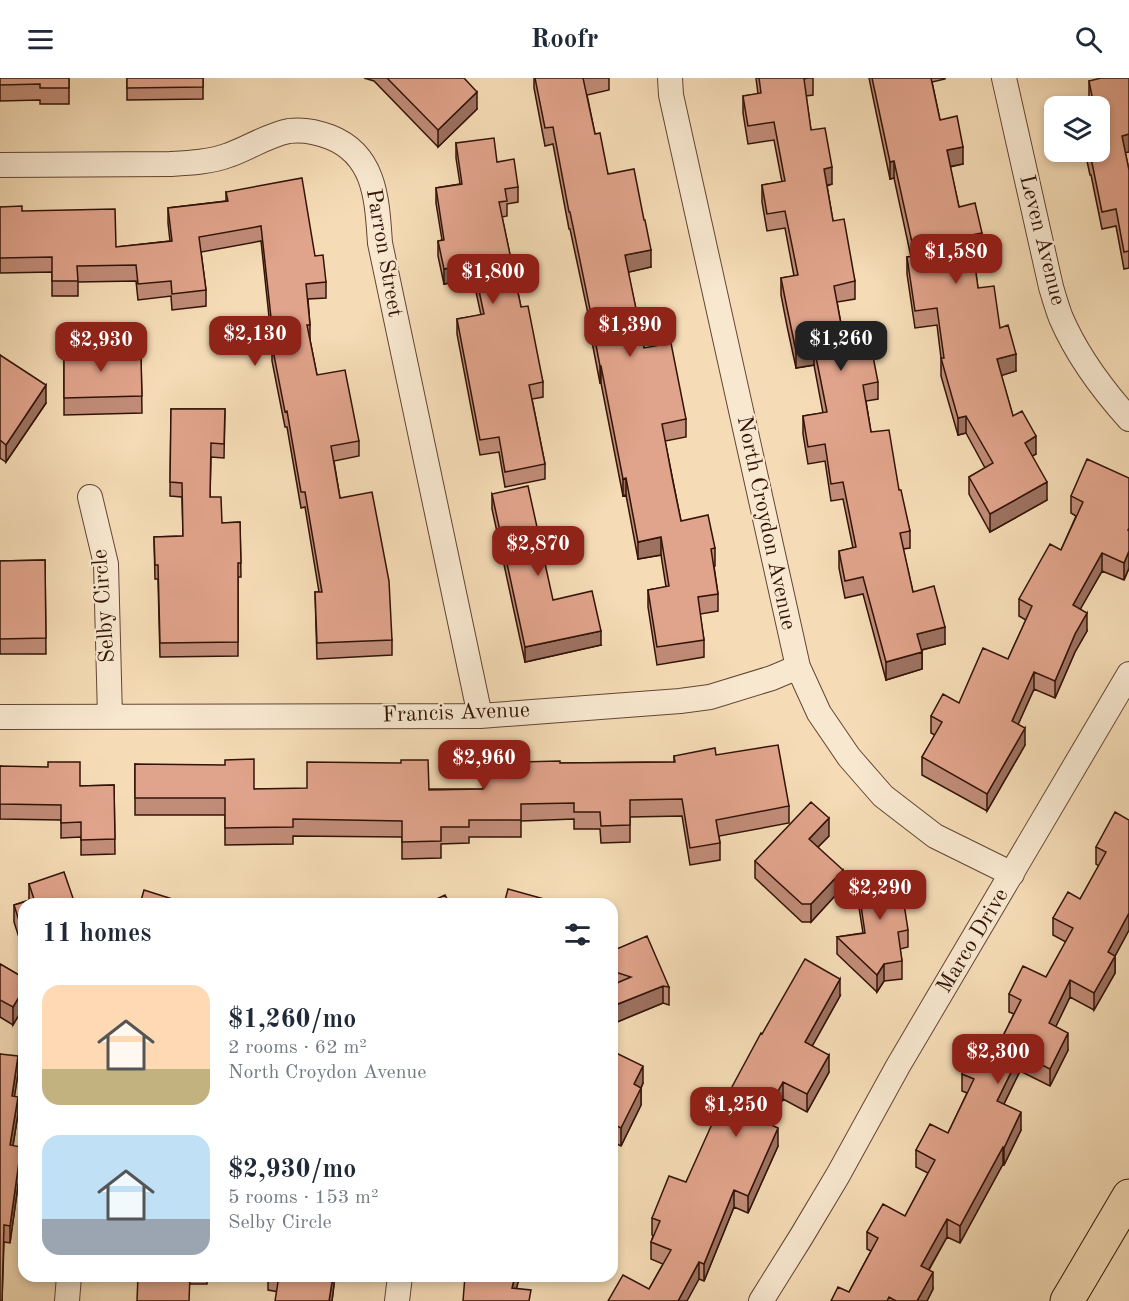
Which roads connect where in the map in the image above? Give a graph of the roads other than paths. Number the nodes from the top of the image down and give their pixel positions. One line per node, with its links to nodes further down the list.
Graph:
1 (670, 78): 6 (street, North Croydon Avenue)
2 (1004, 78): 4 (street, Leven Avenue)
3 (0, 165): 8 (street, Parron Street)
4 (1129, 419)
5 (90, 497): 10 (street, Selby Circle)
6 (798, 667): 8 (street, Francis Avenue); 11 (street, North Croydon Avenue)
7 (1129, 674): 11 (street, Marco Drive)
8 (480, 716): 10 (street, Francis Avenue)
9 (0, 717): 10 (street, Francis Avenue)
10 (110, 717)
11 (1012, 874): 17 (street, Marco Drive)
12 (1129, 1196): 18 (main road)
13 (69, 1282): 15 (street)
14 (399, 1282): 16 (street)
15 (67, 1301)
16 (397, 1301)
17 (761, 1301)
18 (1067, 1301)

